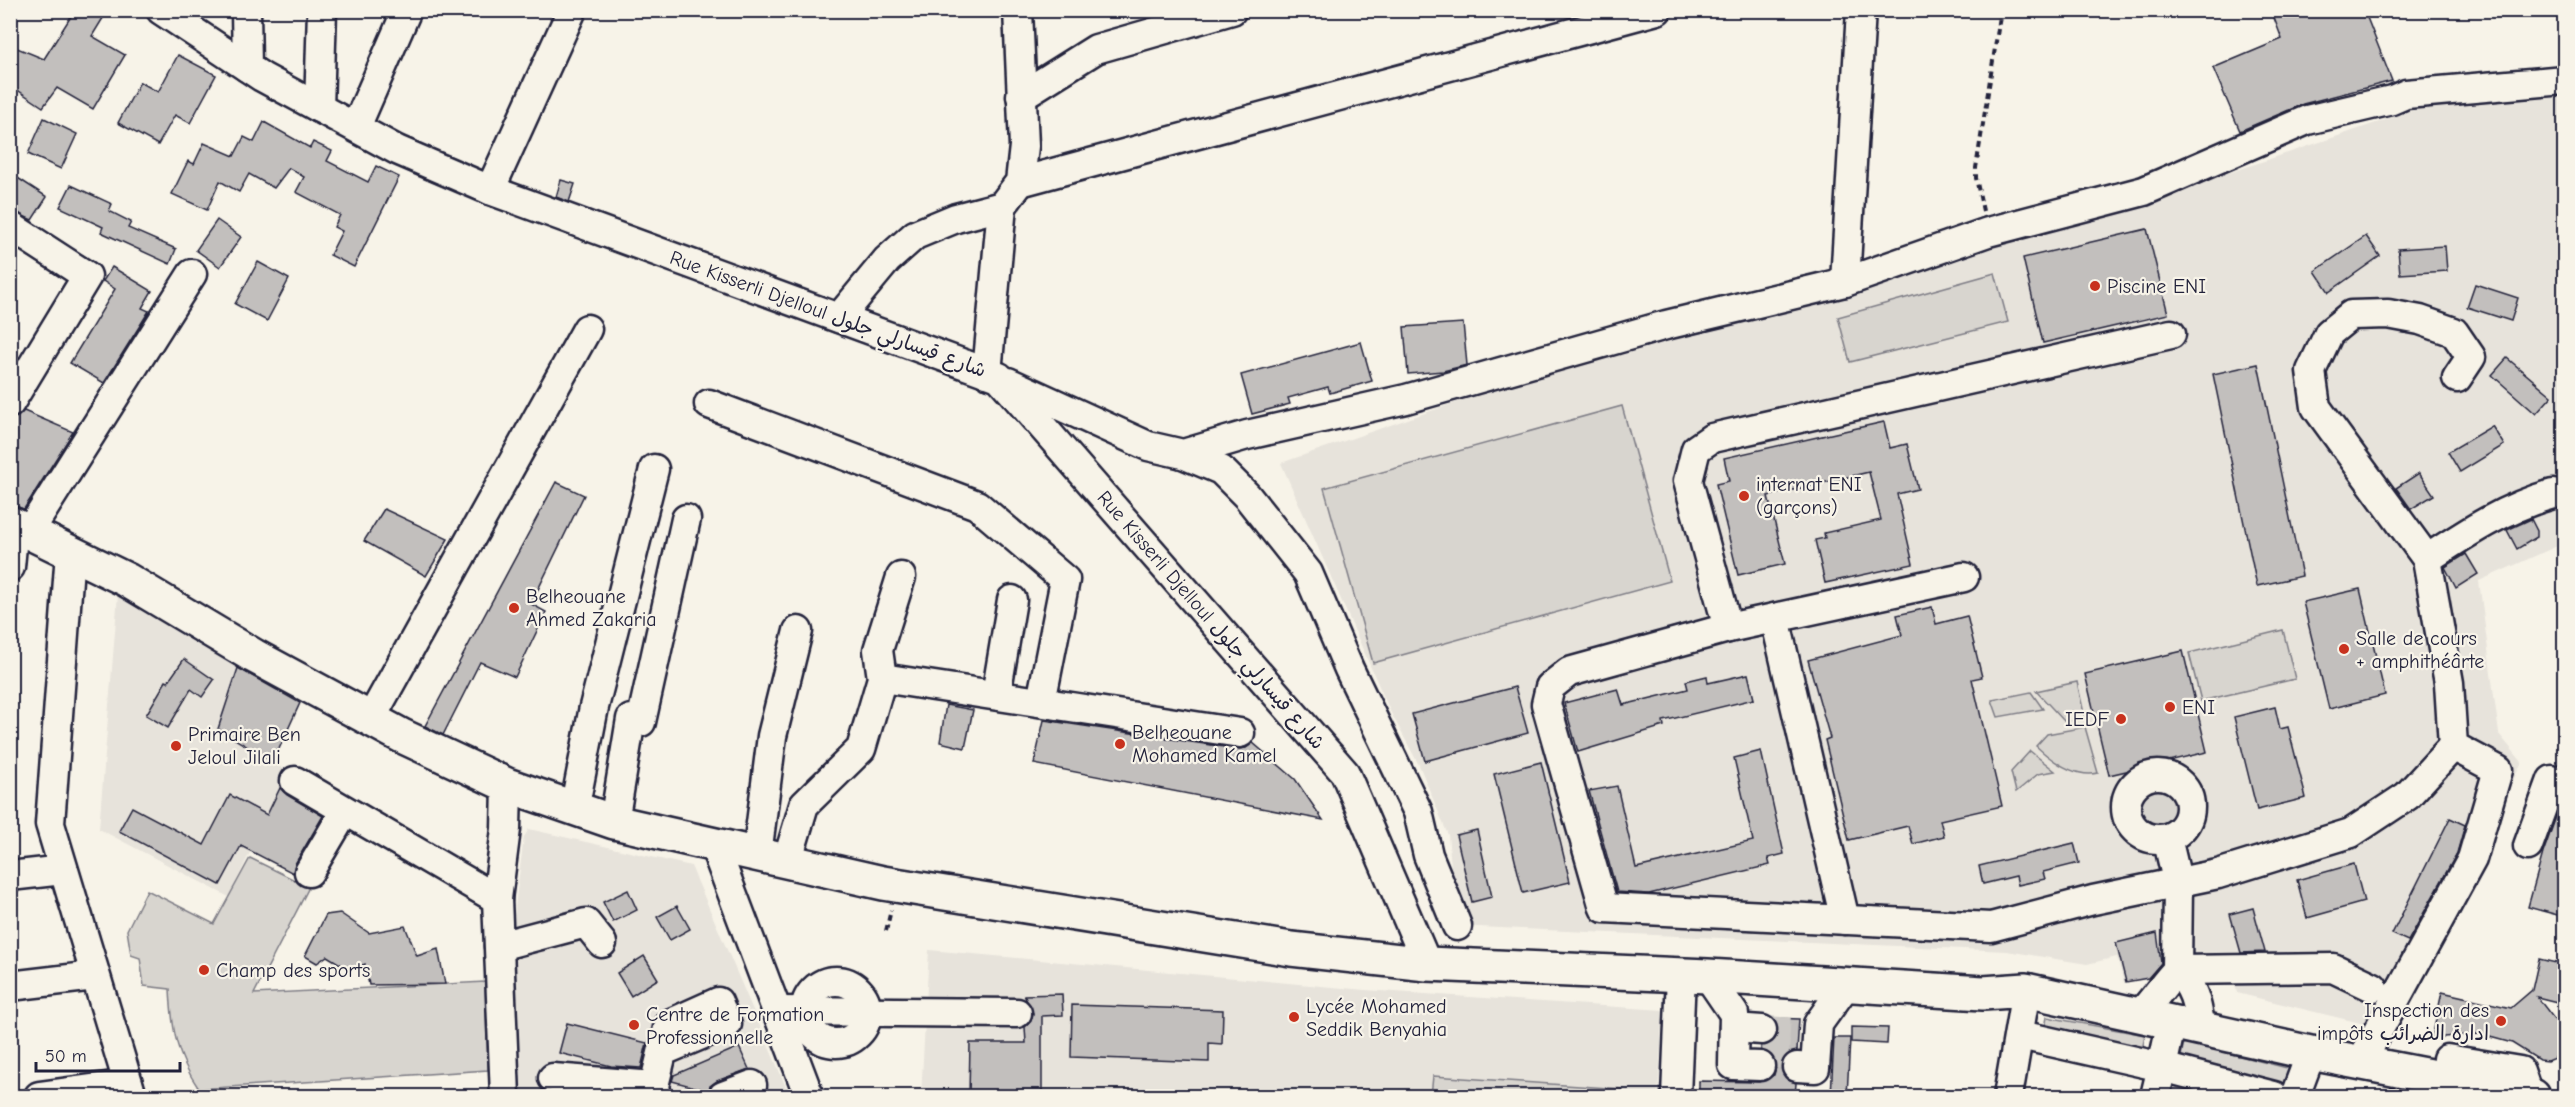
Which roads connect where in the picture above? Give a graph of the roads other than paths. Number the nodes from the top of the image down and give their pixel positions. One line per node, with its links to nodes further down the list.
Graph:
1 (161, 10): 10 (street, Rue Kisserli Djelloul شارع قيسارلي جلول)
2 (246, 10): 10 (street)
3 (322, 10): 13 (street)
4 (407, 10): 14 (street)
5 (572, 10): 16 (street)
6 (1018, 10): 12 (street)
7 (1232, 10): 12 (street)
8 (1657, 10): 15 (street)
9 (1861, 10): 20 (street)
10 (247, 67): 13 (street, Rue Kisserli Djelloul شارع قيسارلي جلول)
11 (2565, 80): 20 (street)
12 (1021, 96): 15 (street)
13 (319, 108): 14 (street, Rue Kisserli Djelloul شارع قيسارلي جلول)
14 (356, 128): 16 (street, Rue Kisserli Djelloul شارع قيسارلي جلول)
15 (1020, 182): 17 (street)
16 (489, 190): 21 (street, Rue Kisserli Djelloul شارع قيسارلي جلول)
17 (1002, 206): 21 (street); 24 (street)
18 (12, 232): 26 (street)
19 (192, 274): 32 (street)
20 (1845, 282): 28 (street)
21 (839, 318): 24 (street, Rue Kisserli Djelloul شارع قيسارلي جلول)
22 (587, 329): 45 (street)
23 (2171, 334): 40 (street)
24 (993, 375): 28 (street); 67 (street, Rue Kisserli Djelloul شارع قيسارلي جلول)
25 (2457, 378): 34 (street)
26 (10, 403)
27 (709, 404): 44 (street)
28 (1183, 454): 64 (street)
29 (654, 469): 51 (street)
30 (2553, 494): 34 (street)
31 (686, 519): 53 (street)
32 (18, 527): 33 (main road); 35 (street)
33 (70, 552): 45 (main road); 58 (street)
34 (2427, 559): 47 (street)
35 (10, 567)
36 (901, 577): 42 (street)
37 (1964, 577): 39 (street)
38 (1012, 600): 43 (street)
39 (1774, 618): 40 (street); 63 (street)
40 (1728, 628): 63 (street)
41 (798, 631): 57 (street)
42 (882, 678): 43 (street); 57 (street)
43 (996, 695): 44 (street)
44 (1041, 702): 46 (street)
45 (370, 720): 50 (main road)
46 (1240, 733)
47 (2453, 746): 61 (street); 84 (street)
48 (295, 781): 52 (street)
49 (2565, 784): 56 (street)
50 (507, 785): 51 (main road); 62 (street)
51 (574, 810): 53 (main road)
52 (345, 811): 59 (street); 62 (street)
53 (614, 822): 55 (main road)
54 (2167, 838): 61 (street)
55 (714, 844): 57 (main road); 75 (street)
56 (2528, 846)
57 (772, 859): 67 (main road)
58 (63, 870): 60 (street); 70 (street)
59 (309, 872)
60 (10, 876)
61 (2178, 884): 63 (street); 68 (street)
62 (497, 899): 66 (street)
63 (1845, 920)
64 (1457, 926)
65 (602, 943): 66 (street)
66 (499, 946): 91 (street)
67 (1427, 964): 69 (main road)
68 (2177, 970): 73 (street); 77 (street); 78 (street)
69 (1695, 975): 71 (main road); 80 (street); 94 (street)
70 (95, 976): 72 (street); 88 (street)
71 (1846, 985): 74 (main road); 81 (street)
72 (10, 986)
73 (2373, 987)
74 (2026, 990): 77 (main road); 79 (street)
75 (791, 1011): 76 (street); 93 (street)
76 (1017, 1013)
77 (2140, 1014): 78 (main road)
78 (2186, 1025): 83 (main road); 85 (street)
79 (2020, 1035): 85 (street); 95 (street)
80 (1749, 1044)
81 (1806, 1047)
82 (663, 1051): 89 (street)
83 (2311, 1053): 84 (main road); 98 (street)
84 (2361, 1062): 99 (main road)
85 (2162, 1067): 96 (street); 97 (street)
86 (553, 1078): 89 (street)
87 (752, 1085): 92 (street)
88 (130, 1090): 90 (street)
89 (655, 1091)
90 (39, 1096)
91 (505, 1096)
92 (723, 1096)
93 (809, 1096)
94 (1676, 1096)
95 (2008, 1096)
96 (2155, 1096)
97 (2274, 1096)
98 (2295, 1096)
99 (2530, 1096)

